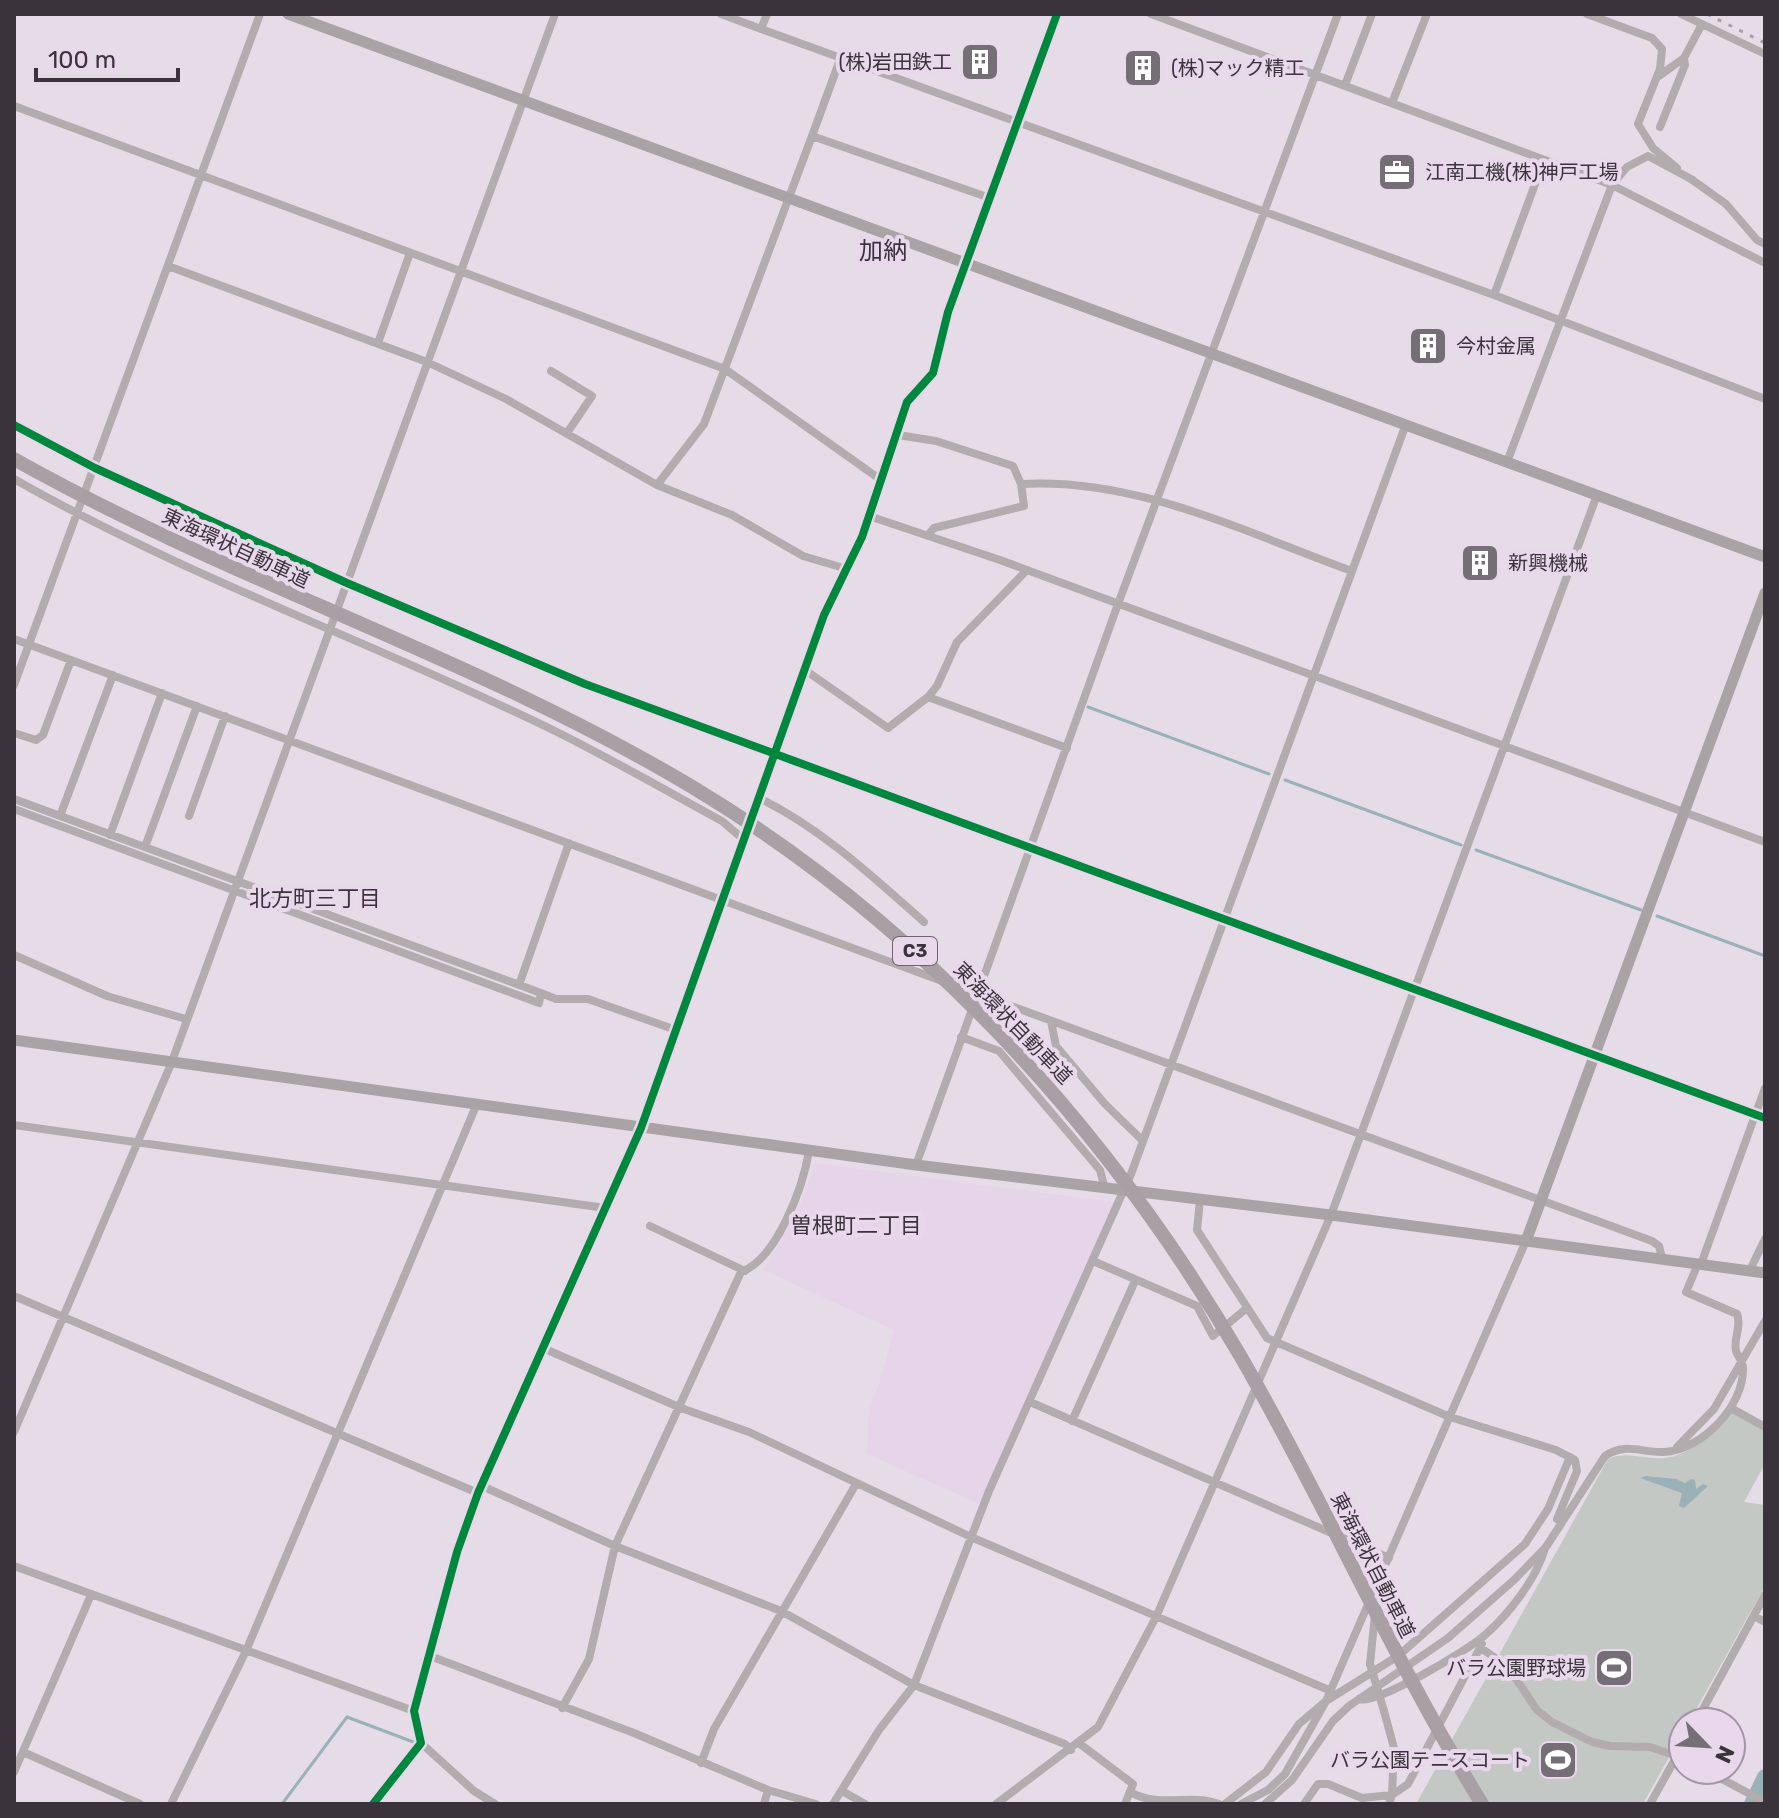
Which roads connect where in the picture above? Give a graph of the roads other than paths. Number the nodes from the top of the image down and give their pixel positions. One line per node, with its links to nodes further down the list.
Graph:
1 (260, 14): 28 (street)
2 (288, 14): 21 (street)
3 (555, 14): 21 (street)
4 (721, 14): 14 (street)
5 (767, 14): 14 (street)
6 (1057, 14): 24 (street)
7 (1151, 14): 18 (street)
8 (1338, 14): 18 (street)
9 (1372, 14): 20 (street)
10 (1427, 14): 22 (street)
11 (1587, 14): 19 (street)
12 (1681, 14): 13 (street)
13 (1702, 24): 15 (street); 17 (street)
14 (761, 29): 16 (street)
15 (1765, 54)
16 (841, 57): 24 (street); 26 (street)
17 (1684, 58): 19 (street); 25 (street)
18 (1316, 74): 20 (street); 33 (street)
19 (1655, 79): 29 (street)
20 (1345, 85): 22 (street)
21 (523, 101): 31 (street); 39 (street)
22 (1392, 103): 27 (street)
23 (14, 106): 28 (street)
24 (1019, 120): 32 (street); 33 (street)
25 (1660, 127)
26 (812, 136): 31 (street); 32 (street)
27 (1544, 160): 30 (street); 40 (street)
28 (202, 176): 35 (street); 38 (street)
29 (1693, 180): 30 (street); 34 (street)
30 (1612, 185): 37 (street); 41 (street)
31 (787, 197): 36 (street); 45 (street)
32 (990, 198): 36 (street)
33 (1265, 212): 40 (street); 43 (street)
34 (1765, 244)
35 (410, 253): 39 (street); 42 (street)
36 (966, 263): 43 (street); 51 (street)
37 (1765, 263)
38 (168, 266): 42 (street); 54 (street)
39 (460, 272): 44 (street); 45 (street)
40 (1494, 295): 41 (street)
41 (1561, 321): 47 (street); 53 (street)
42 (378, 343): 44 (street)
43 (1212, 353): 48 (street); 60 (street)
44 (427, 362): 50 (street); 68 (street)
45 (725, 369): 55 (street); 58 (street)
46 (551, 371): 50 (street)
47 (1765, 399)
48 (1406, 424): 53 (street); 67 (street)
49 (14, 425): 54 (street)
50 (567, 433): 58 (street)
51 (898, 435): 55 (street); 57 (street)
52 (14, 459): 218 (highway, 東海環状自動車道 / C3, bridge)
53 (1507, 462): 59 (street)
54 (95, 468): 61 (street); 68 (street)
55 (881, 480): 62 (street)
56 (14, 481): 61 (street)
57 (1021, 484): 60 (street); 63 (street)
58 (657, 485): 65 (street)
59 (1597, 495): 64 (street); 85 (street)
60 (1157, 501): 67 (street); 70 (street)
61 (77, 515): 71 (street); 73 (street)
62 (869, 516): 63 (street); 65 (street)
63 (928, 535): 66 (street)
64 (1765, 557)
65 (847, 569): 75 (street)
66 (1026, 571): 70 (street); 80 (street)
67 (1352, 571): 77 (street)
68 (347, 583): 71 (street); 87 (street)
69 (1765, 593): 91 (street)
70 (1118, 604): 77 (street); 86 (street)
71 (329, 630): 84 (street); 95 (street)
72 (14, 639): 73 (street)
73 (29, 644): 74 (street); 78 (street)
74 (71, 660): 76 (street); 83 (street)
75 (805, 670): 80 (street); 87 (street)
76 (113, 675): 79 (street); 92 (street)
77 (1313, 677): 85 (street); 102 (street)
78 (14, 685)
79 (162, 693): 81 (street); 94 (street)
80 (928, 697): 86 (street)
81 (197, 706): 82 (street); 98 (street)
82 (225, 716): 84 (street); 93 (street)
83 (14, 733)
84 (288, 739): 97 (street); 100 (street)
85 (1506, 746): 91 (street); 106 (street)
86 (1067, 748): 99 (street)
87 (774, 753): 88 (street); 99 (street)
88 (759, 798): 95 (street); 103 (street)
89 (14, 799): 92 (street)
90 (14, 809): 100 (street)
91 (1686, 812): 96 (street); 114 (street)
92 (60, 816): 94 (street)
93 (189, 816)
94 (110, 835): 98 (street)
95 (744, 840): 101 (street)
96 (1765, 842)
97 (569, 843): 101 (street); 105 (street)
98 (145, 847): 100 (street)
99 (1031, 847): 102 (street); 108 (street)
100 (235, 885): 105 (street); 107 (street); 109 (street)
101 (722, 900): 108 (street); 111 (street)
102 (1225, 920): 106 (street); 116 (street)
103 (924, 922)
104 (14, 955): 109 (street)
105 (519, 985): 107 (street)
106 (1416, 989): 114 (street); 123 (street)
107 (541, 993): 111 (street)
108 (977, 994): 110 (street); 112 (street)
109 (186, 1019): 115 (street)
110 (1051, 1021): 116 (street); 124 (street)
111 (676, 1030): 122 (street)
112 (961, 1037): 127 (street); 129 (street)
113 (14, 1040): 115 (street)
114 (1596, 1056): 119 (street); 132 (street)
115 (171, 1064): 118 (street); 125 (street)
116 (1171, 1065): 123 (street); 124 (street)
117 (1765, 1088): 119 (street)
118 (476, 1106): 122 (street); 128 (street)
119 (1755, 1115): 120 (street); 140 (street)
120 (1765, 1118)
121 (14, 1125): 125 (street)
122 (641, 1128): 126 (street); 133 (street)
123 (1361, 1134): 132 (street); 134 (street)
124 (1143, 1141): 130 (street)
125 (138, 1142): 128 (street); 147 (street)
126 (809, 1151): 127 (street); 142 (street)
127 (916, 1165): 129 (street)
128 (443, 1186): 133 (street); 159 (street)
129 (1105, 1189): 130 (street)
130 (1124, 1191): 131 (street); 139 (street)
131 (1200, 1200): 134 (street); 146 (street)
132 (1543, 1200): 137 (street); 138 (street)
133 (605, 1208): 150 (street)
134 (1331, 1215): 137 (street); 149 (street)
135 (650, 1226): 142 (street)
136 (1765, 1239): 141 (street)
137 (1526, 1241): 138 (street); 155 (street)
138 (1662, 1258): 140 (street)
139 (1093, 1261): 144 (street); 152 (street)
140 (1700, 1264): 141 (street); 151 (street)
141 (1750, 1270): 143 (street)
142 (745, 1271): 153 (street)
143 (1765, 1273)
144 (1135, 1281): 146 (street); 156 (street)
145 (14, 1296): 147 (street)
146 (1247, 1308): 149 (street)
147 (63, 1317): 158 (street); 159 (street)
148 (1765, 1321): 151 (street)
149 (1276, 1341): 155 (street); 162 (street)
150 (545, 1349): 153 (street); 164 (street)
151 (1741, 1360): 154 (street); 160 (street)
152 (1030, 1402): 156 (street); 166 (street)
153 (681, 1408): 163 (street); 167 (street)
154 (1731, 1408): 157 (street); 160 (street)
155 (1450, 1417): 161 (street); 169 (street)
156 (1072, 1421): 162 (street)
157 (1765, 1427)
158 (14, 1432)
159 (339, 1433): 164 (street); 180 (street)
160 (1675, 1449): 165 (street)
161 (1570, 1457): 165 (street); 185 (street)
162 (1216, 1482): 169 (street); 176 (street)
163 (856, 1484): 166 (street); 174 (street)
164 (480, 1490): 167 (street); 181 (street)
165 (1553, 1535): 168 (street)
166 (971, 1537): 176 (street); 182 (street)
167 (615, 1546): 174 (street); 187 (street)
168 (1546, 1547): 178 (street); 184 (street)
169 (1389, 1558): 171 (street)
170 (14, 1566): 172 (street)
171 (1378, 1582): 183 (street); 202 (street, bridge)
172 (91, 1595): 180 (street); 192 (street)
173 (1765, 1595): 175 (street)
174 (781, 1611): 182 (street); 194 (street)
175 (1754, 1616): 177 (street); 186 (street)
176 (1156, 1617): 183 (street); 190 (street)
177 (1765, 1622)
178 (1484, 1636): 179 (street); 184 (street)
179 (1481, 1648): 193 (street); 202 (street)
180 (246, 1651): 188 (street); 205 (street)
181 (430, 1656): 187 (street); 188 (street)
182 (914, 1685): 191 (street); 200 (street)
183 (1331, 1691): 185 (street)
184 (1359, 1699): 196 (street)
185 (1326, 1701): 196 (street); 214 (street)
186 (1705, 1706)
187 (562, 1708): 194 (street)
188 (414, 1711): 189 (street)
189 (421, 1743): 206 (street); 207 (street)
190 (1080, 1744): 191 (street); 201 (street)
191 (1071, 1750): 212 (street)
192 (23, 1752): 195 (street); 204 (street)
193 (1667, 1753)
194 (701, 1763): 199 (street)
195 (14, 1772)
196 (1289, 1777): 215 (street); 216 (street)
197 (1667, 1777): 219 (street)
198 (1733, 1786): 203 (street)
199 (768, 1790): 208 (street); 209 (street)
200 (842, 1791): 210 (street); 211 (street)
201 (1130, 1792): 213 (street); 214 (street)
202 (1391, 1800): 217 (street)
203 (1765, 1802)
204 (140, 1804)
205 (171, 1804)
206 (373, 1804)
207 (495, 1804)
208 (764, 1804)
209 (816, 1804)
210 (833, 1804)
211 (865, 1804)
212 (996, 1804)
213 (1125, 1804)
214 (1222, 1804)
215 (1241, 1804)
216 (1265, 1804)
217 (1304, 1804)
218 (1482, 1804)
219 (1650, 1804)

